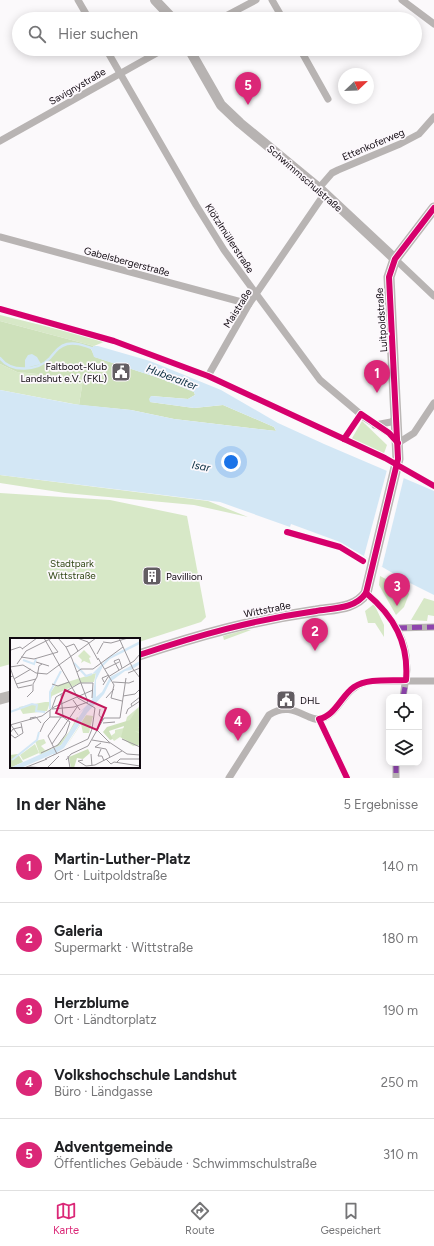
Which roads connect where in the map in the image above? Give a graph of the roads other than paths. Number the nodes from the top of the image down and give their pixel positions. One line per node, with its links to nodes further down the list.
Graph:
1 (78, 0): 6 (street)
2 (154, 0): 7 (street)
3 (256, 0): 8 (street)
4 (272, 0): 9 (street)
5 (402, 0): 10 (street)
6 (85, 12)
7 (166, 12)
8 (233, 12)
9 (279, 12)
10 (418, 12)
11 (422, 15): 12 (street)
12 (434, 24)
13 (110, 56): 17 (street, Klötzlmüllerstraße)
14 (151, 56): 17 (street, Savignystraße)
15 (193, 56): 21 (street, Schwimmschulstraße)
16 (304, 56): 18 (street)
17 (120, 73): 20 (street, Savignystraße); 25 (street, Klötzlmüllerstraße)
18 (328, 99)
19 (434, 117): 21 (street, Ettenkoferweg)
20 (0, 141)
21 (322, 190): 24 (street, Schwimmschulstraße); 25 (street, Maistraße)
22 (434, 208): 24 (main road, Luitpoldstraße)
23 (0, 237): 27 (street, Gabelsbergerstraße)
24 (395, 259): 26 (street, Schwimmschulstraße); 30 (main road, Luitpoldstraße)
25 (257, 295): 27 (street, Maistraße); 31 (street, Klötzlmüllerstraße)
26 (434, 296)
27 (249, 304): 28 (street, Maistraße)
28 (208, 376)
29 (434, 403): 32 (street)
30 (397, 418): 31 (street); 32 (main road, Luitpoldstraße)
31 (375, 425): 32 (street, Klötzlmüllerstraße)
32 (398, 443): 33 (main road, Luitpoldstraße)
33 (366, 593): 35 (street); 36 (main road, Wittstraße)
34 (434, 627): 35 (street)
35 (397, 628): 37 (street)
36 (140, 655)
37 (406, 680): 38 (street); 39 (street); 41 (street)
38 (375, 681)
39 (434, 681)
40 (367, 682): 44 (street)
41 (404, 694)
42 (10, 696): 43 (main road)
43 (0, 699)
44 (319, 719): 46 (street); 47 (street)
45 (396, 766): 48 (street)
46 (229, 778)
47 (347, 778)
48 (396, 778)

